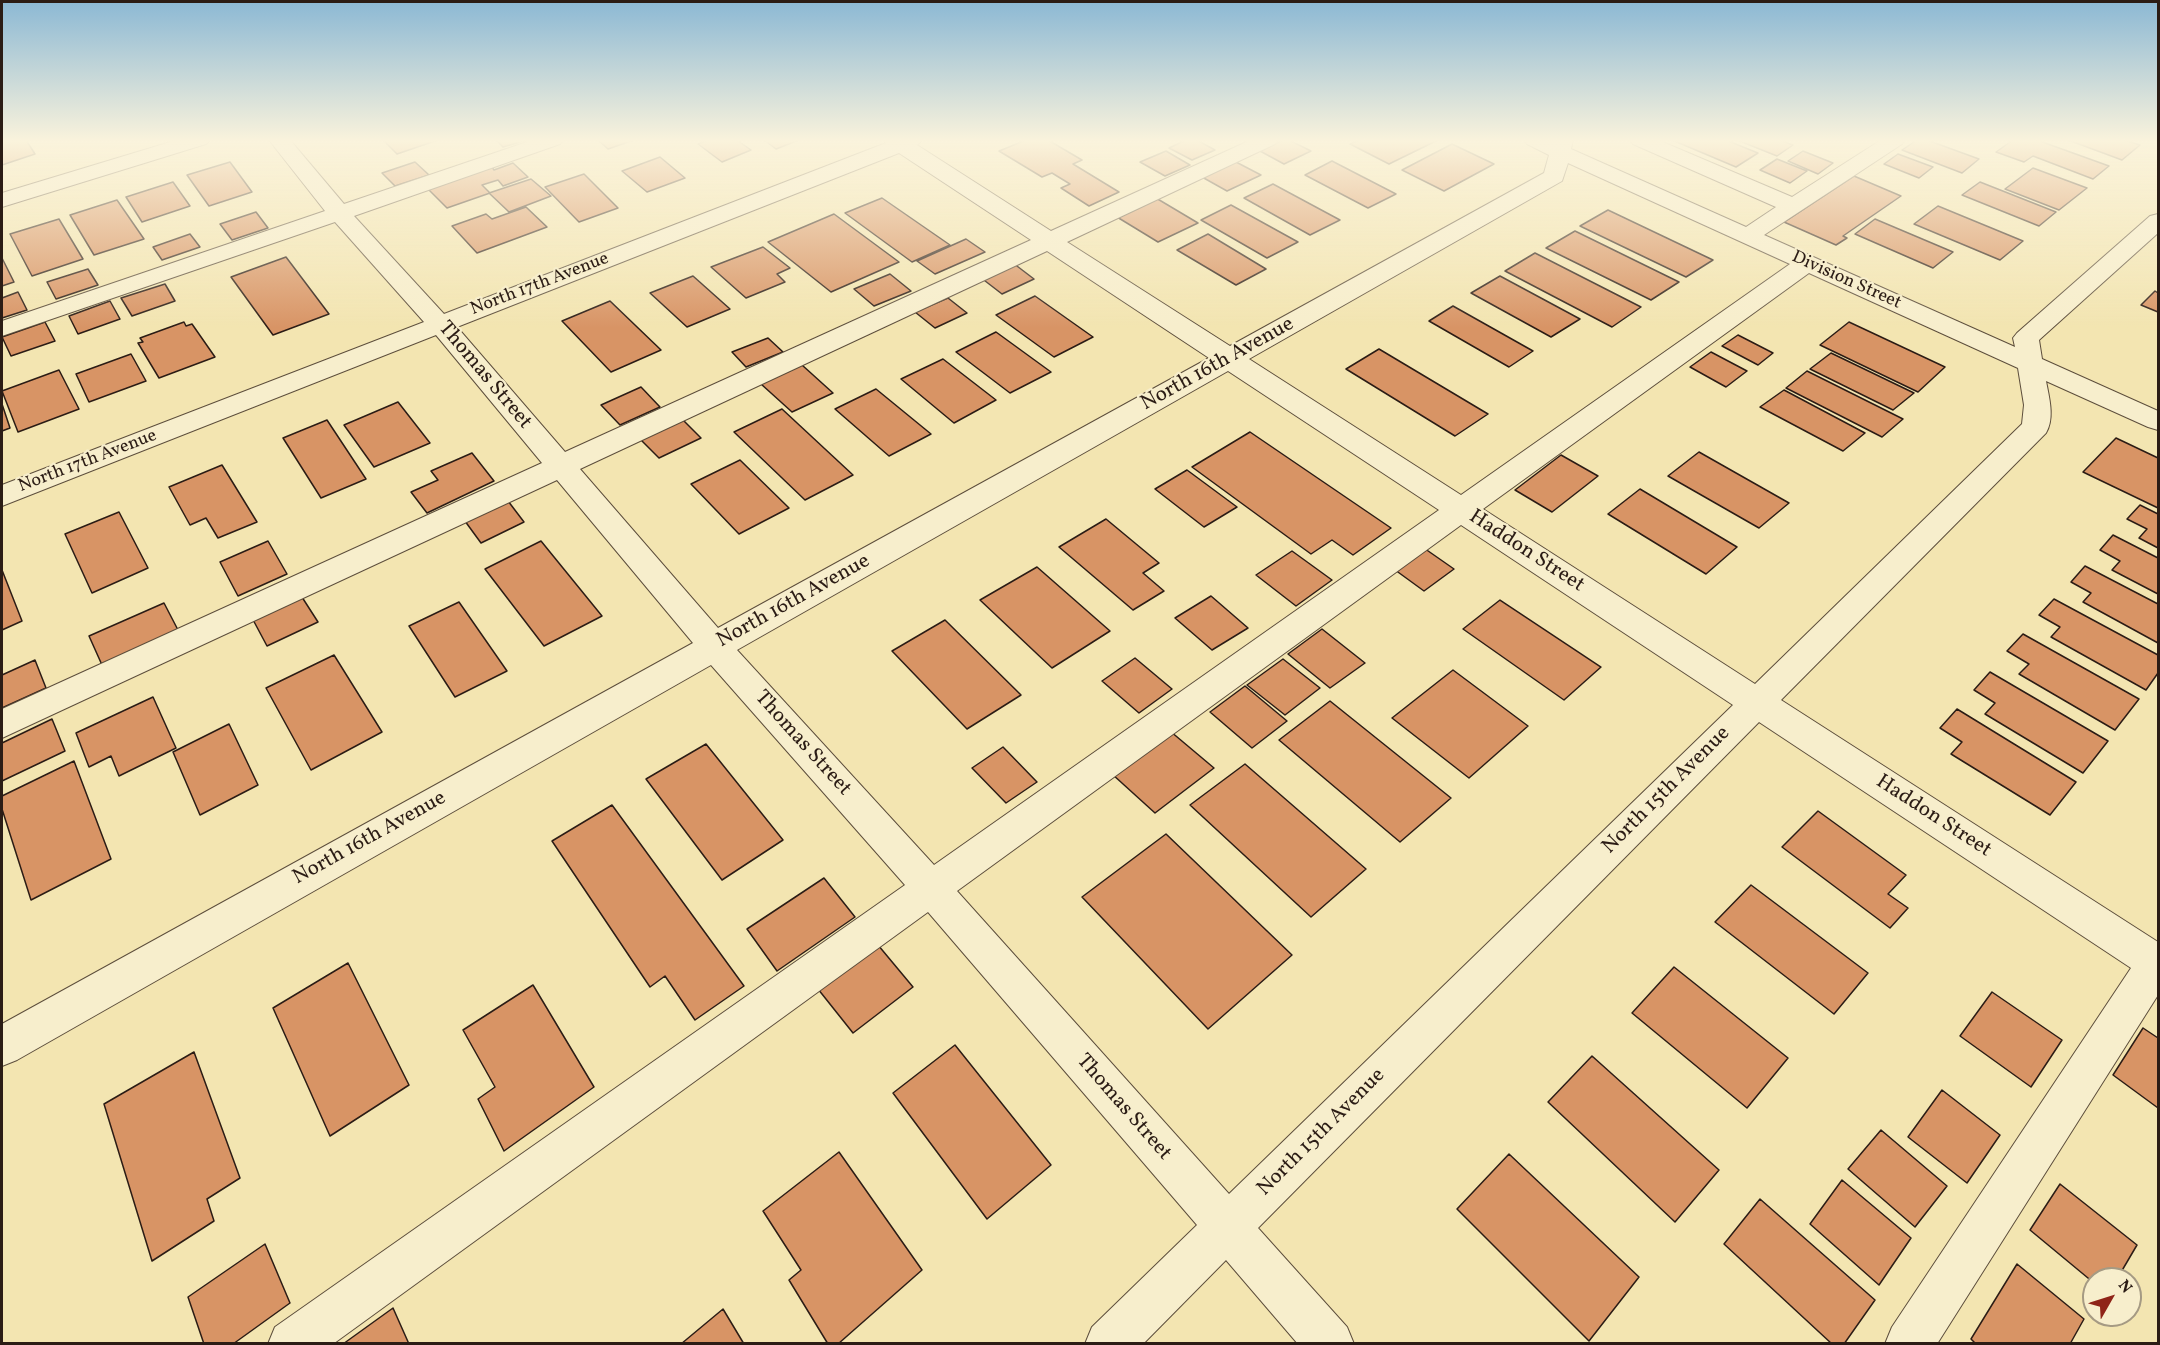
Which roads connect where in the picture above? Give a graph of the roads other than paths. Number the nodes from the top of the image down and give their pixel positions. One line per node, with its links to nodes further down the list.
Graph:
1 (331, 203): 11 (street, Thomas Street)
2 (369, 203): 11 (street)
3 (746, 203): 16 (street, North 17th Avenue)
4 (993, 203): 14 (street, Haddon Street)
5 (1132, 203): 14 (street)
6 (1506, 203): 18 (street, North 16th Avenue)
7 (1678, 203): 13 (street, Division Street)
8 (1786, 203): 10 (street)
9 (1798, 203): 10 (street)
10 (1793, 206): 13 (street)
11 (339, 213): 16 (street, Thomas Street); 17 (street)
12 (2158, 221): 19 (street, North 15th Avenue)
13 (1747, 236): 15 (street, Division Street)
14 (1049, 241): 18 (street, Haddon Street); 21 (street)
15 (1807, 263): 19 (street, Division Street); 23 (street)
16 (440, 324): 21 (street, Thomas Street); 22 (street, North 17th Avenue)
17 (2, 328)
18 (1230, 358): 23 (street, Haddon Street); 24 (street, North 16th Avenue)
19 (2030, 363): 20 (street, Division Street); 25 (street, North 15th Avenue)
20 (2158, 421)
21 (561, 466): 24 (street, Thomas Street); 26 (street)
22 (2, 496)
23 (1461, 510): 25 (street, Haddon Street); 27 (street)
24 (715, 647): 27 (street, Thomas Street); 29 (street, North 16th Avenue)
25 (1757, 703): 28 (street, Haddon Street); 30 (street, North 15th Avenue)
26 (2, 724)
27 (931, 888): 30 (street, Thomas Street); 31 (street)
28 (2158, 963): 34 (street)
29 (2, 1046)
30 (1227, 1227): 32 (street, North 15th Avenue); 33 (street, Thomas Street)
31 (292, 1344)
32 (1109, 1344)
33 (1330, 1344)
34 (1909, 1344)

